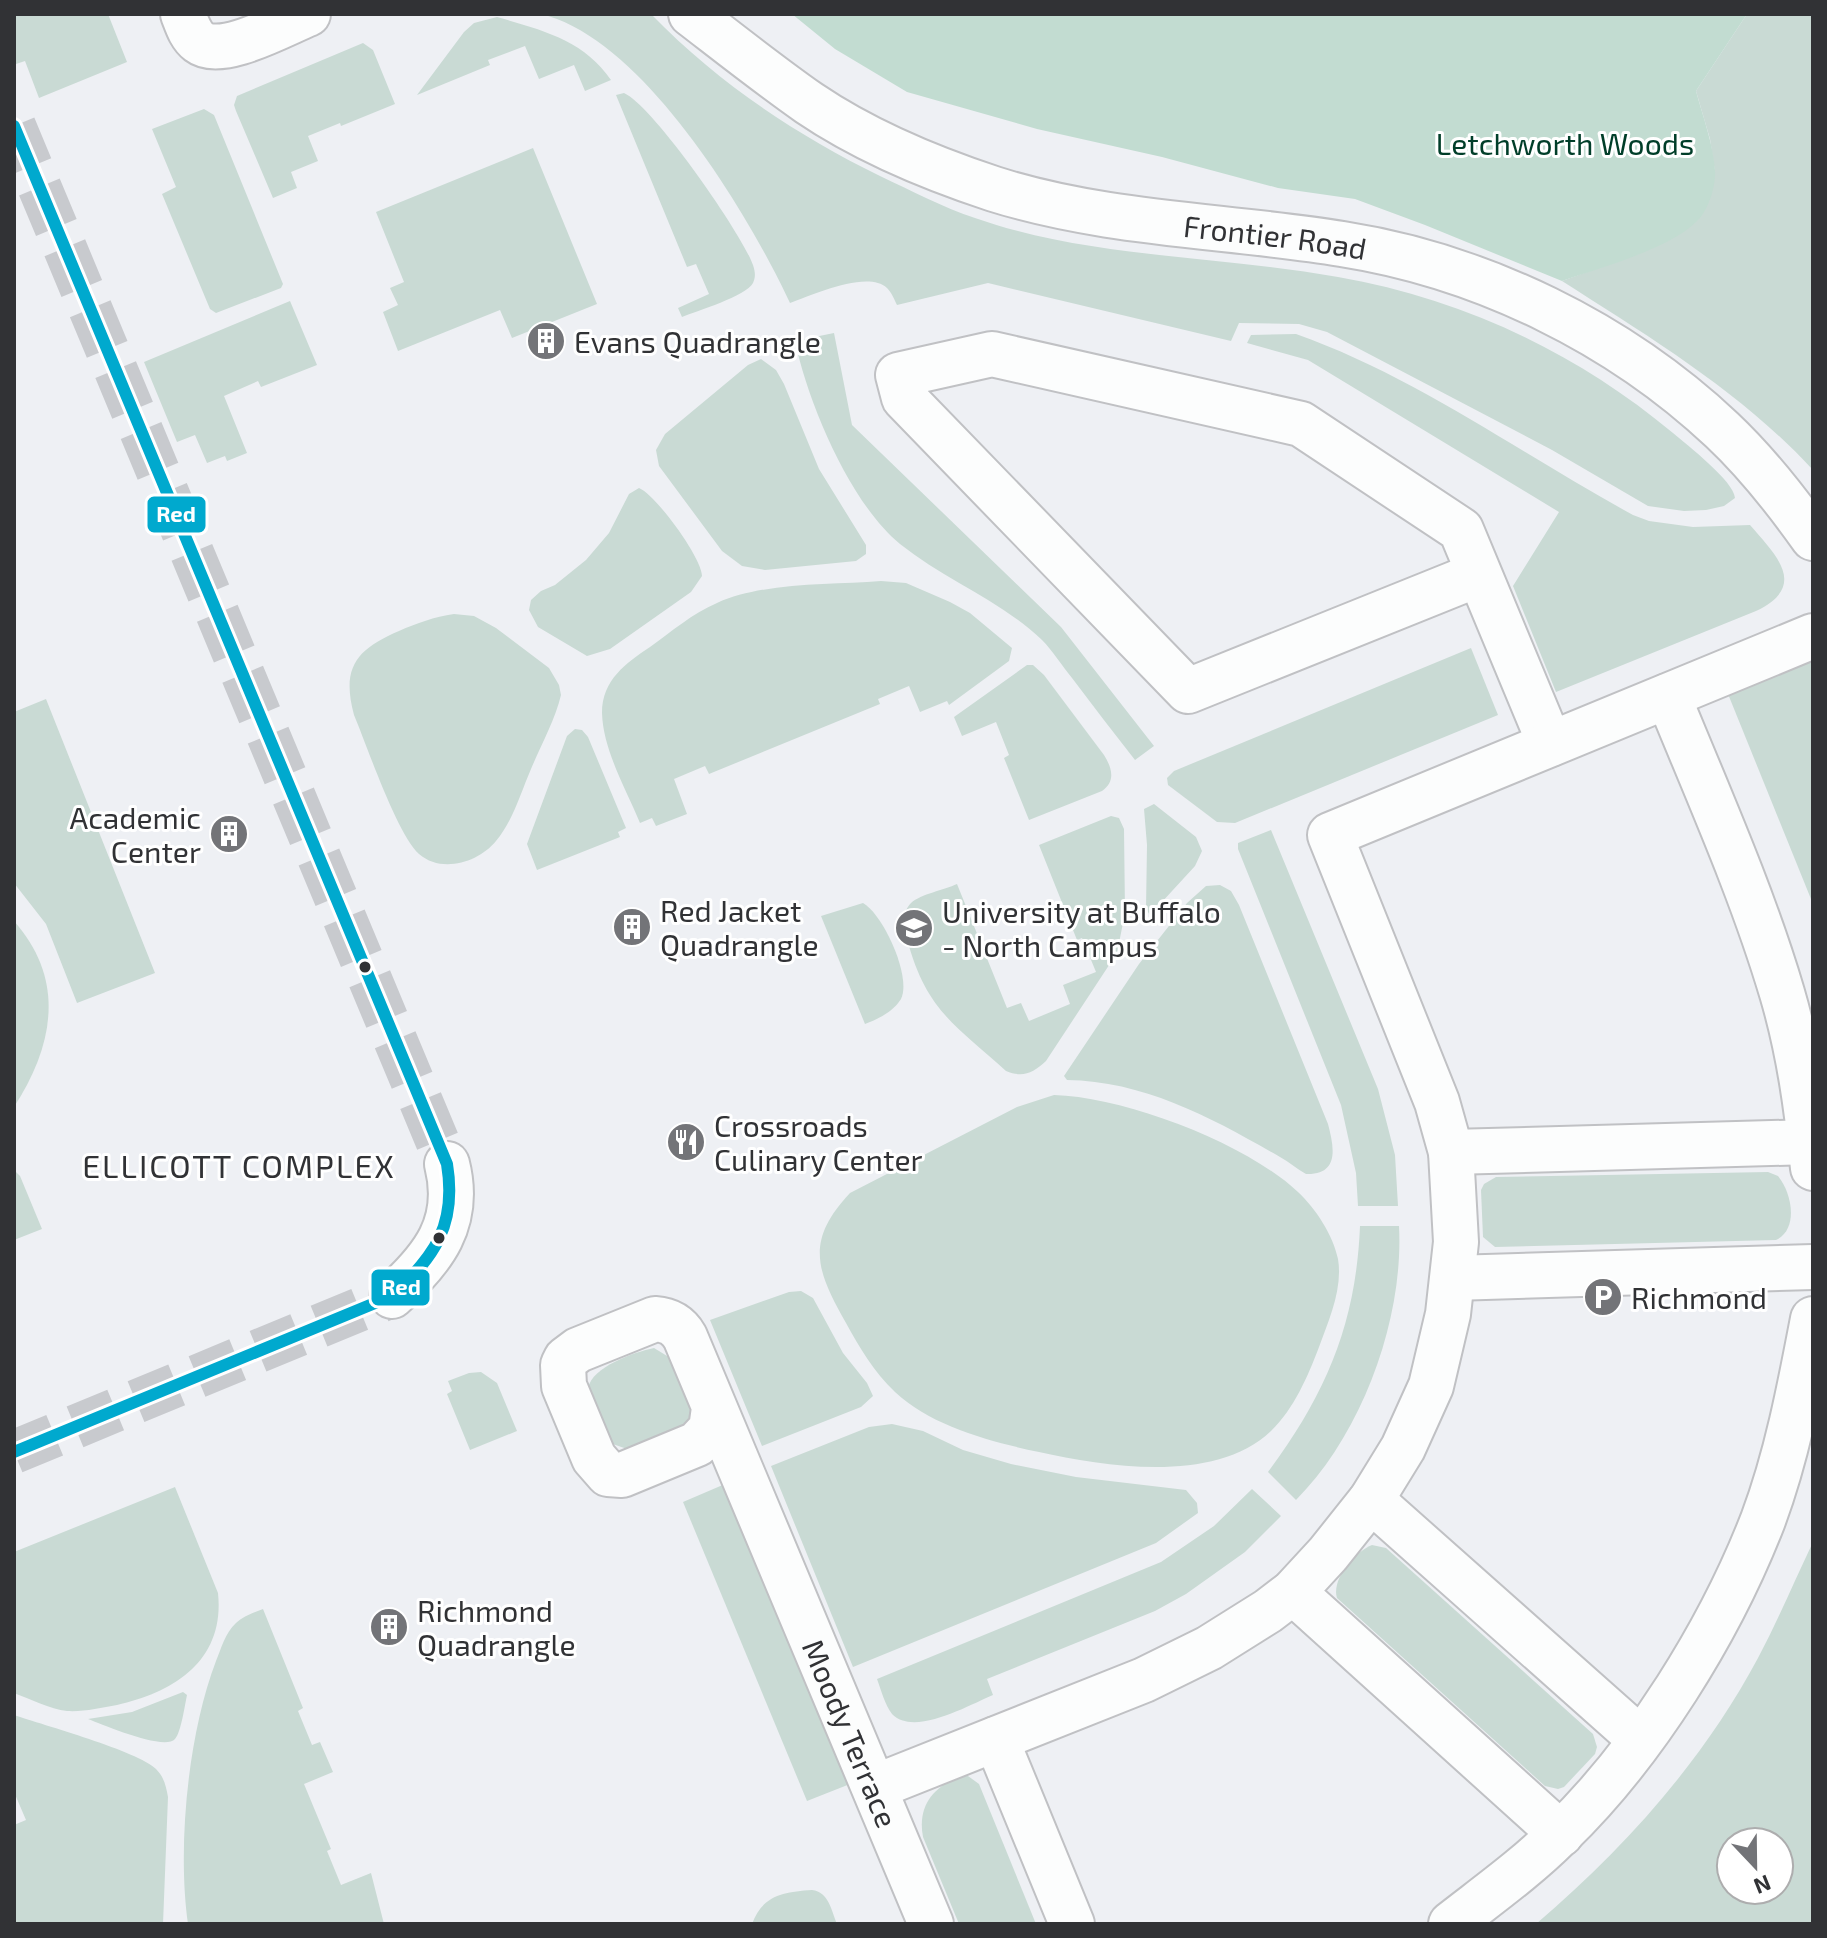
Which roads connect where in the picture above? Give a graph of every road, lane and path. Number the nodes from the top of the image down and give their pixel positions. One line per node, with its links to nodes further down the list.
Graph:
1 (183, 14): 2 (street)
2 (308, 14)
3 (691, 14): 4 (street, Frontier Road)
4 (1813, 538)
5 (1479, 574): 5 (street); 8 (street)
6 (1813, 636): 7 (street)
7 (1668, 696): 8 (street); 10 (street)
8 (1550, 744): 9 (street)
9 (1451, 1152): 10 (street); 13 (street)
10 (1812, 1155)
11 (447, 1164): 14 (street)
12 (1813, 1267): 13 (street)
13 (1453, 1278): 17 (street)
14 (392, 1296)
15 (1813, 1319): 20 (street)
16 (714, 1408): 21 (street, Moody Terrace)
17 (1371, 1500): 18 (street); 20 (street)
18 (1293, 1592): 19 (street); 22 (street)
19 (996, 1739): 21 (street); 24 (street)
20 (1640, 1739): 22 (street)
21 (875, 1787): 23 (street, Moody Terrace)
22 (1561, 1834): 25 (street)
23 (931, 1924)
24 (1072, 1924)
25 (1451, 1924)

